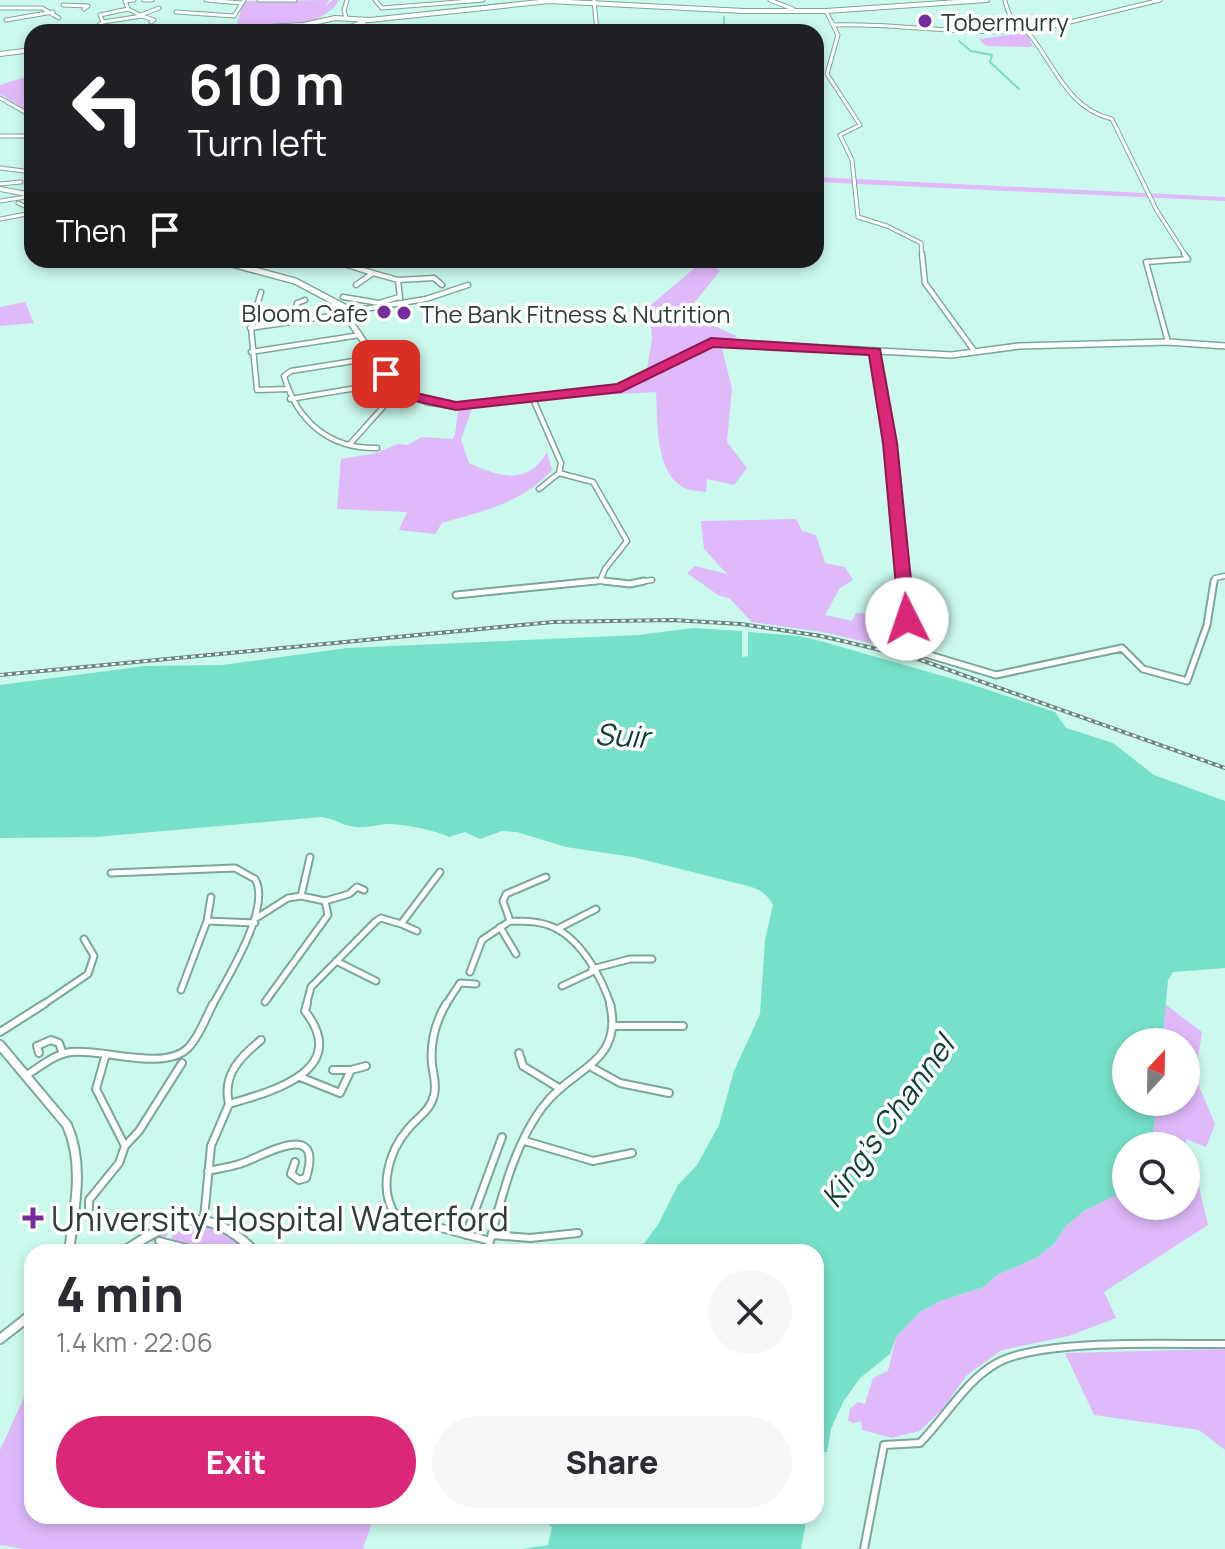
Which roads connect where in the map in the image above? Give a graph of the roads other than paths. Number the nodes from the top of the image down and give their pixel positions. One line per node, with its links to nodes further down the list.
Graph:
1 (134, 0): 13 (street)
2 (144, 0): 3 (street)
3 (152, 0)
4 (206, 0): 18 (street)
5 (259, 0): 6 (street)
6 (295, 0)
7 (347, 0): 26 (street)
8 (375, 0): 14 (street)
9 (483, 0): 14 (street)
10 (770, 0): 25 (street)
11 (987, 0): 27 (main road)
12 (1160, 0): 42 (street)
13 (125, 1): 24 (street)
14 (454, 1)
15 (594, 1): 19 (main road); 27 (main road); 39 (street)
16 (1005, 1): 41 (street)
17 (63, 2): 23 (street); 28 (street)
18 (243, 2): 29 (street)
19 (509, 2): 36 (main road)
20 (26, 4): 21 (street); 28 (street)
21 (0, 8)
22 (159, 8): 30 (street)
23 (84, 9)
24 (128, 9): 30 (street); 34 (street)
25 (793, 9)
26 (344, 10): 31 (street); 32 (street)
27 (826, 11): 40 (street)
28 (53, 12): 33 (street)
29 (176, 12)
30 (141, 16): 34 (street); 35 (street)
31 (335, 18): 32 (main road); 38 (main road)
32 (346, 18): 36 (main road)
33 (6, 20)
34 (103, 22): 37 (street)
35 (151, 22)
36 (355, 23)
37 (100, 24)
38 (325, 24)
39 (596, 24)
40 (833, 25): 41 (street); 84 (street)
41 (1023, 31): 42 (street)
42 (1029, 32): 80 (street)
43 (24, 51): 44 (main road)
44 (0, 54)
45 (0, 98): 46 (street)
46 (24, 112)
47 (0, 136): 48 (street)
48 (24, 136)
49 (0, 168): 50 (street)
50 (24, 170)
51 (21, 182): 52 (street)
52 (0, 187): 53 (street)
53 (24, 194)
54 (24, 197): 55 (street)
55 (0, 201)
56 (18, 203): 57 (street)
57 (24, 206)
58 (24, 214): 59 (street)
59 (0, 219)
60 (250, 268): 72 (street)
61 (357, 268): 62 (street)
62 (373, 273): 63 (street); 64 (street)
63 (398, 281): 65 (street); 68 (street)
64 (356, 285)
65 (442, 285)
66 (468, 285): 71 (street)
67 (261, 292): 78 (street)
68 (398, 295): 69 (street); 71 (street)
69 (343, 297)
70 (305, 300): 76 (street)
71 (404, 304): 73 (street)
72 (338, 308): 73 (street); 75 (street)
73 (352, 313): 75 (street); 77 (street)
74 (331, 316): 76 (street)
75 (343, 318): 77 (street)
76 (294, 322): 78 (street)
77 (351, 323): 79 (street)
78 (250, 328): 82 (street)
79 (360, 335): 82 (street); 89 (street)
80 (1168, 342): 81 (street); 84 (street)
81 (1225, 346)
82 (251, 352): 87 (street)
83 (876, 352): 84 (street); 89 (street); 95 (street)
84 (975, 352)
85 (360, 360): 87 (street)
86 (369, 386): 88 (street)
87 (287, 389): 88 (street)
88 (290, 399): 91 (street)
89 (533, 399): 93 (street)
90 (384, 406): 91 (street)
91 (350, 444): 92 (street)
92 (377, 448)
93 (559, 473): 94 (street); 97 (street)
94 (539, 489)
95 (1225, 576)
96 (652, 580): 97 (street)
97 (600, 581): 98 (street)
98 (456, 595)
99 (310, 857): 104 (street)
100 (440, 872): 111 (street)
101 (111, 873): 108 (street)
102 (546, 877): 110 (street)
103 (364, 890): 106 (street)
104 (301, 896): 106 (street); 108 (street)
105 (211, 897): 109 (street)
106 (325, 901): 125 (street)
107 (596, 909): 113 (street)
108 (256, 920): 109 (street); 134 (street)
109 (207, 921): 124 (street)
110 (510, 921): 112 (street); 113 (street)
111 (401, 924): 114 (street); 118 (street)
112 (500, 927): 116 (street); 120 (street)
113 (557, 929): 119 (street)
114 (417, 931)
115 (84, 939): 128 (street)
116 (516, 954)
117 (652, 959): 119 (street)
118 (336, 961): 121 (street); 141 (street)
119 (593, 970): 123 (street); 126 (street)
120 (470, 972)
121 (376, 981)
122 (476, 984): 154 (street)
123 (562, 986)
124 (181, 990)
125 (265, 1002)
126 (614, 1026): 127 (street); 137 (street)
127 (683, 1026)
128 (0, 1032)
129 (261, 1040): 144 (street)
130 (0, 1045): 140 (street)
131 (39, 1053): 133 (street)
132 (519, 1053): 142 (street)
133 (63, 1054): 134 (street); 140 (street)
134 (106, 1054): 147 (street)
135 (182, 1063): 147 (street)
136 (366, 1066): 139 (street)
137 (593, 1068): 142 (street); 143 (street)
138 (333, 1070): 139 (street)
139 (351, 1070): 141 (street)
140 (27, 1075): 157 (street)
141 (300, 1077): 144 (street)
142 (559, 1088): 146 (street)
143 (669, 1093)
144 (229, 1104): 150 (street)
145 (502, 1137): 154 (street)
146 (525, 1141): 148 (street); 155 (street)
147 (125, 1146): 151 (street)
148 (632, 1153)
149 (295, 1162): 150 (street)
150 (208, 1171): 152 (street)
151 (89, 1208)
152 (204, 1218): 158 (street); 160 (street)
153 (578, 1233): 155 (street)
154 (466, 1235): 155 (street)
155 (491, 1238): 161 (street)
156 (159, 1241): 159 (street)
157 (70, 1244)
158 (136, 1244)
159 (171, 1244)
160 (247, 1244)
161 (489, 1244)
162 (24, 1320): 163 (street)
163 (0, 1339)
164 (1225, 1344): 165 (street)
165 (864, 1549)

